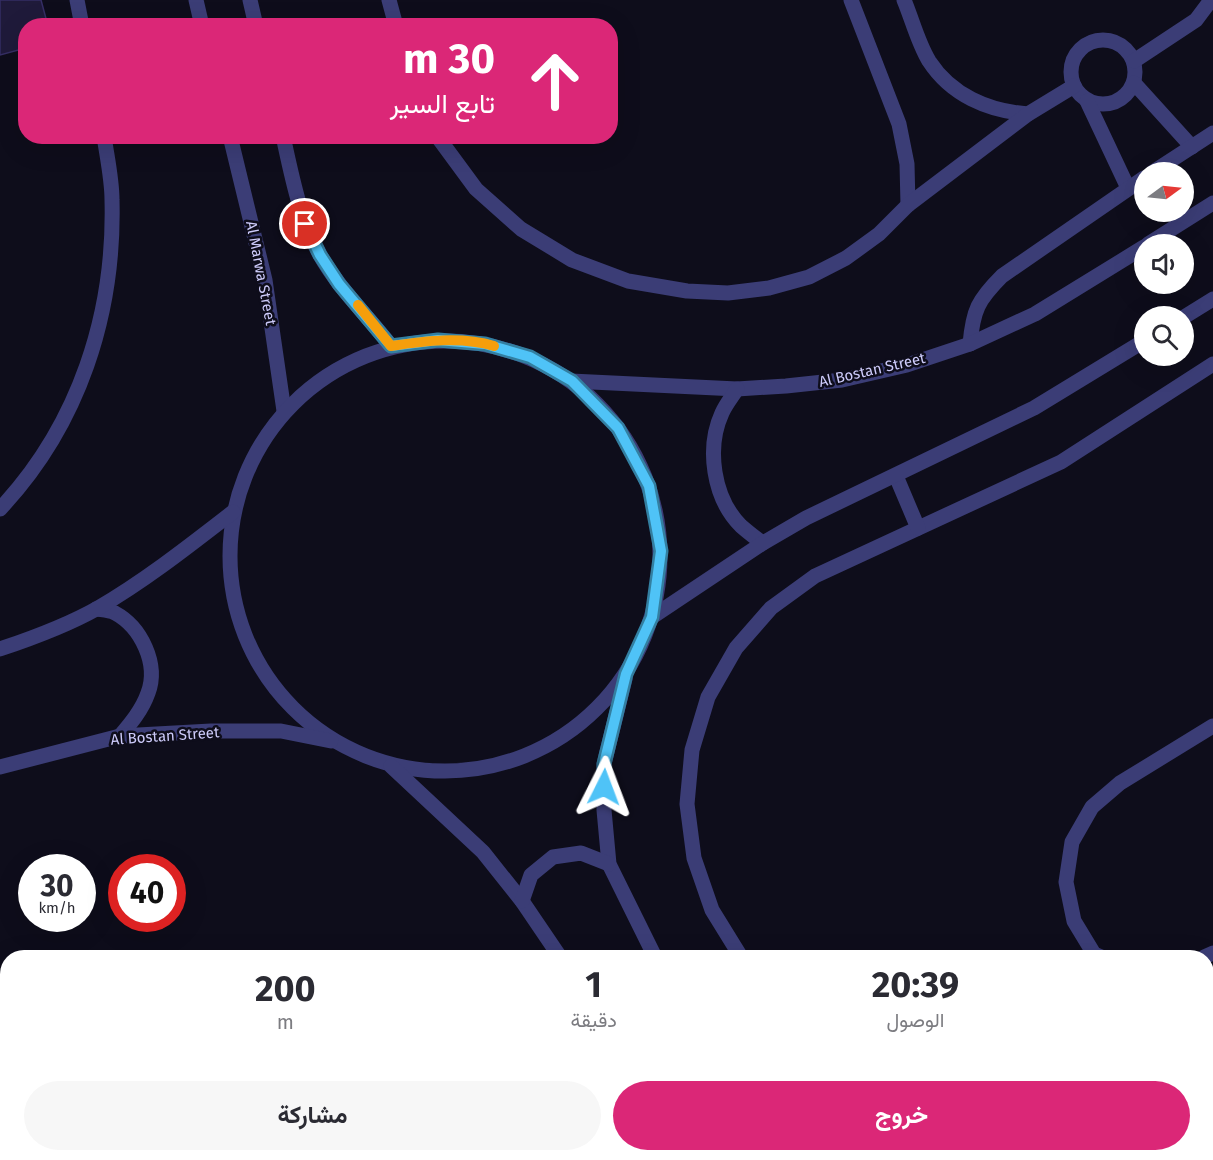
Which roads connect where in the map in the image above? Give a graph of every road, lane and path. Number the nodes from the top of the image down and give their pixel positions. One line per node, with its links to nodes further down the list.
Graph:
1 (77, 0): 8 (street)
2 (196, 0): 9 (street)
3 (250, 0): 10 (street)
4 (389, 0): 11 (street)
5 (851, 0): 27 (street)
6 (904, 0): 16 (street)
7 (1211, 0): 12 (street)
8 (80, 18)
9 (200, 18)
10 (254, 18)
11 (394, 18)
12 (1134, 61): 13 (street); 14 (street)
13 (1134, 83): 15 (street); 22 (street)
14 (1074, 86): 15 (street); 16 (street)
15 (1088, 101): 25 (street)
16 (1028, 114): 27 (street)
17 (1213, 133): 22 (street)
18 (106, 144): 40 (street)
19 (232, 144): 38 (street, Al Marwa Street)
20 (285, 144): 33 (street)
21 (443, 144): 27 (street)
22 (1192, 147): 23 (street)
23 (1169, 162)
24 (1134, 184): 25 (street)
25 (1128, 188): 32 (street)
26 (1213, 203): 28 (street, Al Bostan Street)
27 (908, 205)
28 (1165, 234)
29 (1134, 253): 32 (street, Al Bostan Street)
30 (1213, 300): 31 (street)
31 (1194, 311)
32 (970, 344): 37 (street, Al Bostan Street)
33 (391, 346): 36 (street); 38 (street)
34 (1134, 347): 39 (street)
35 (1213, 364): 42 (street)
36 (572, 381): 37 (street, Al Bostan Street); 45 (street)
37 (737, 389): 43 (street)
38 (284, 411): 41 (street)
39 (896, 476): 42 (street); 43 (street)
40 (0, 509)
41 (233, 512): 44 (street); 50 (street)
42 (918, 528): 57 (street)
43 (763, 543): 45 (street)
44 (96, 609): 46 (street); 49 (street)
45 (652, 617): 47 (street)
46 (0, 649)
47 (626, 674): 51 (street); 53 (street)
48 (1213, 726): 58 (street)
49 (120, 736): 50 (street, Al Bostan Street); 52 (street, Al Bostan Street)
50 (333, 742): 51 (street)
51 (391, 766): 54 (street)
52 (0, 767)
53 (609, 864): 54 (street); 56 (street)
54 (522, 901): 55 (street)
55 (555, 950)
56 (652, 950)
57 (737, 950)
58 (1092, 950)

